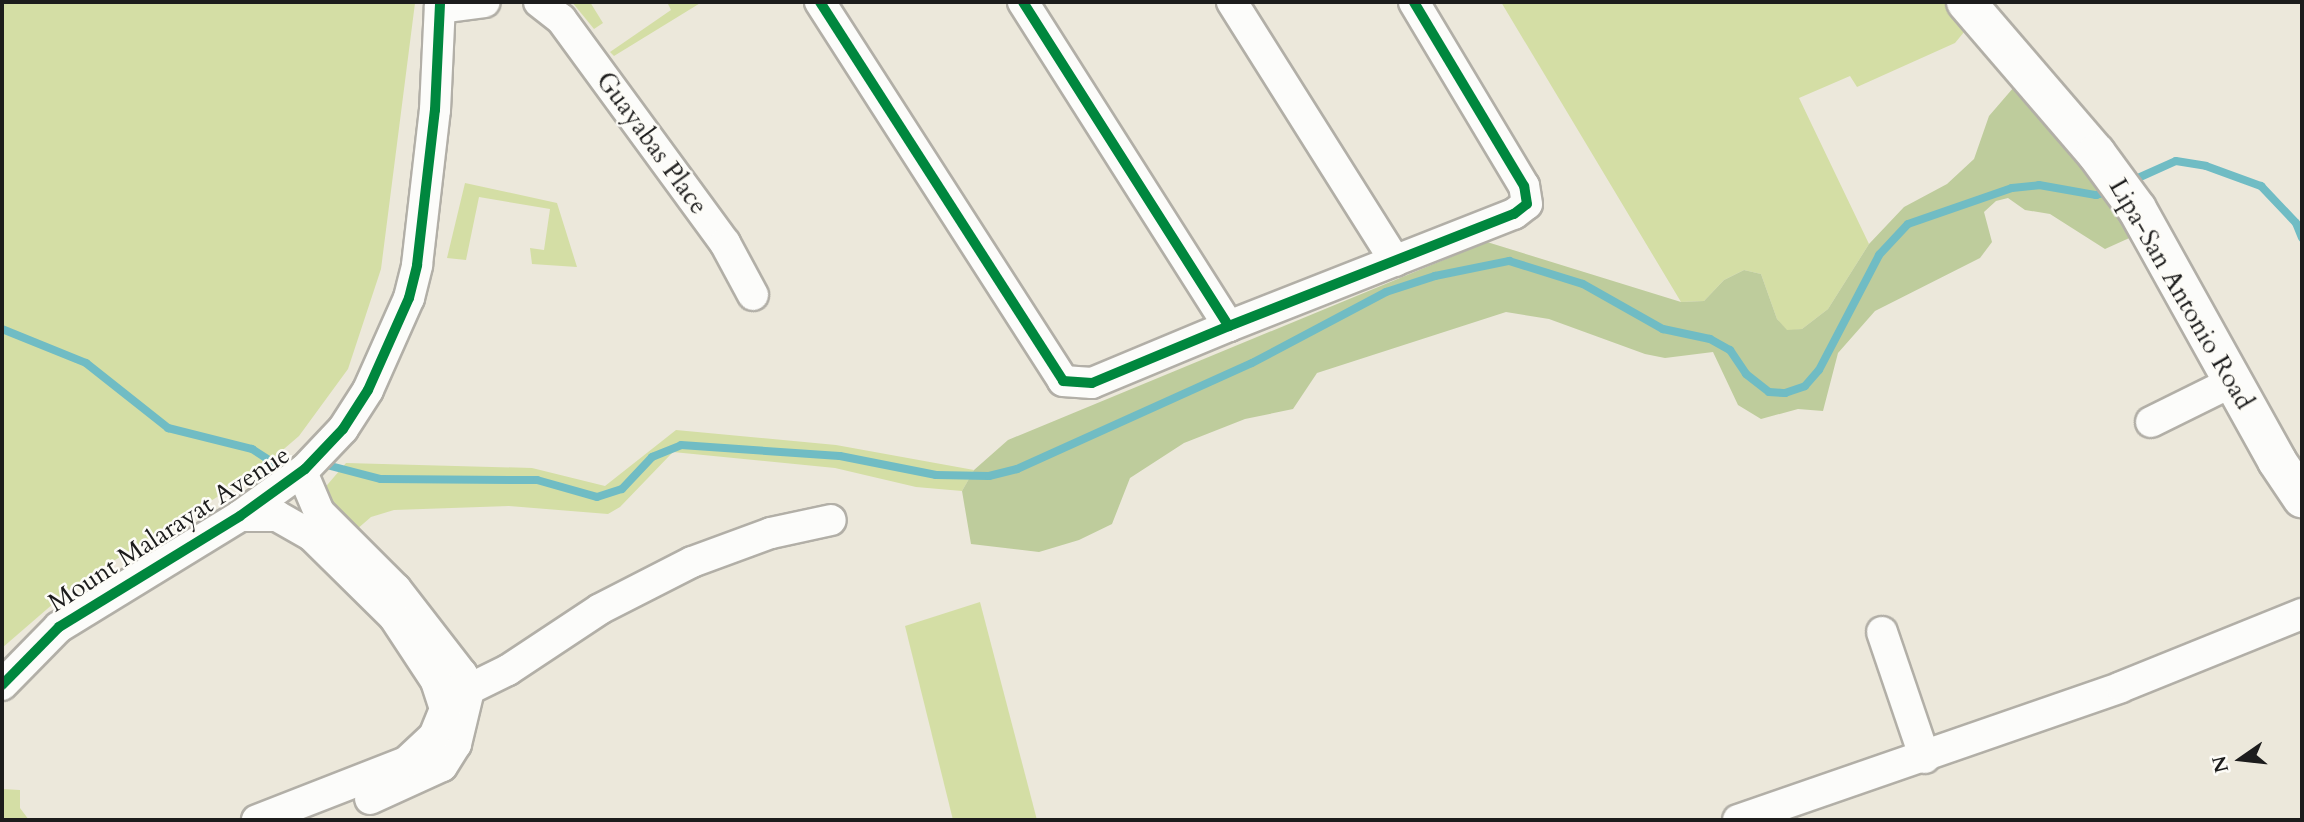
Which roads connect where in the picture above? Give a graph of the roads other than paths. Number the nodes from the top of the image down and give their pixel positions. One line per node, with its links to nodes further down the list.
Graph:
1 (485, 2): 8 (street)
2 (539, 2): 10 (street, Guayabas Place)
3 (820, 2): 11 (street)
4 (1023, 2): 11 (street)
5 (1232, 2): 9 (street)
6 (1414, 2): 9 (street)
7 (1967, 2): 12 (main road, Lipa-San Antonio Road)
8 (440, 5): 14 (street, Mount Malarayat Avenue)
9 (1395, 261): 11 (street)
10 (753, 295)
11 (1229, 327)
12 (2234, 381): 13 (street); 15 (main road, Lipa-San Antonio Road)
13 (2151, 422)
14 (310, 465): 16 (street, Mount Malarayat Avenue); 21 (street)
15 (2302, 498)
16 (240, 516): 20 (street, Mount Malarayat Avenue); 21 (street)
17 (831, 520): 21 (street)
18 (2302, 614): 22 (street)
19 (1882, 632): 22 (street)
20 (2, 685)
21 (456, 695): 23 (street); 24 (street)
22 (1925, 758): 25 (street)
23 (257, 820)
24 (314, 820)
25 (1738, 820)

